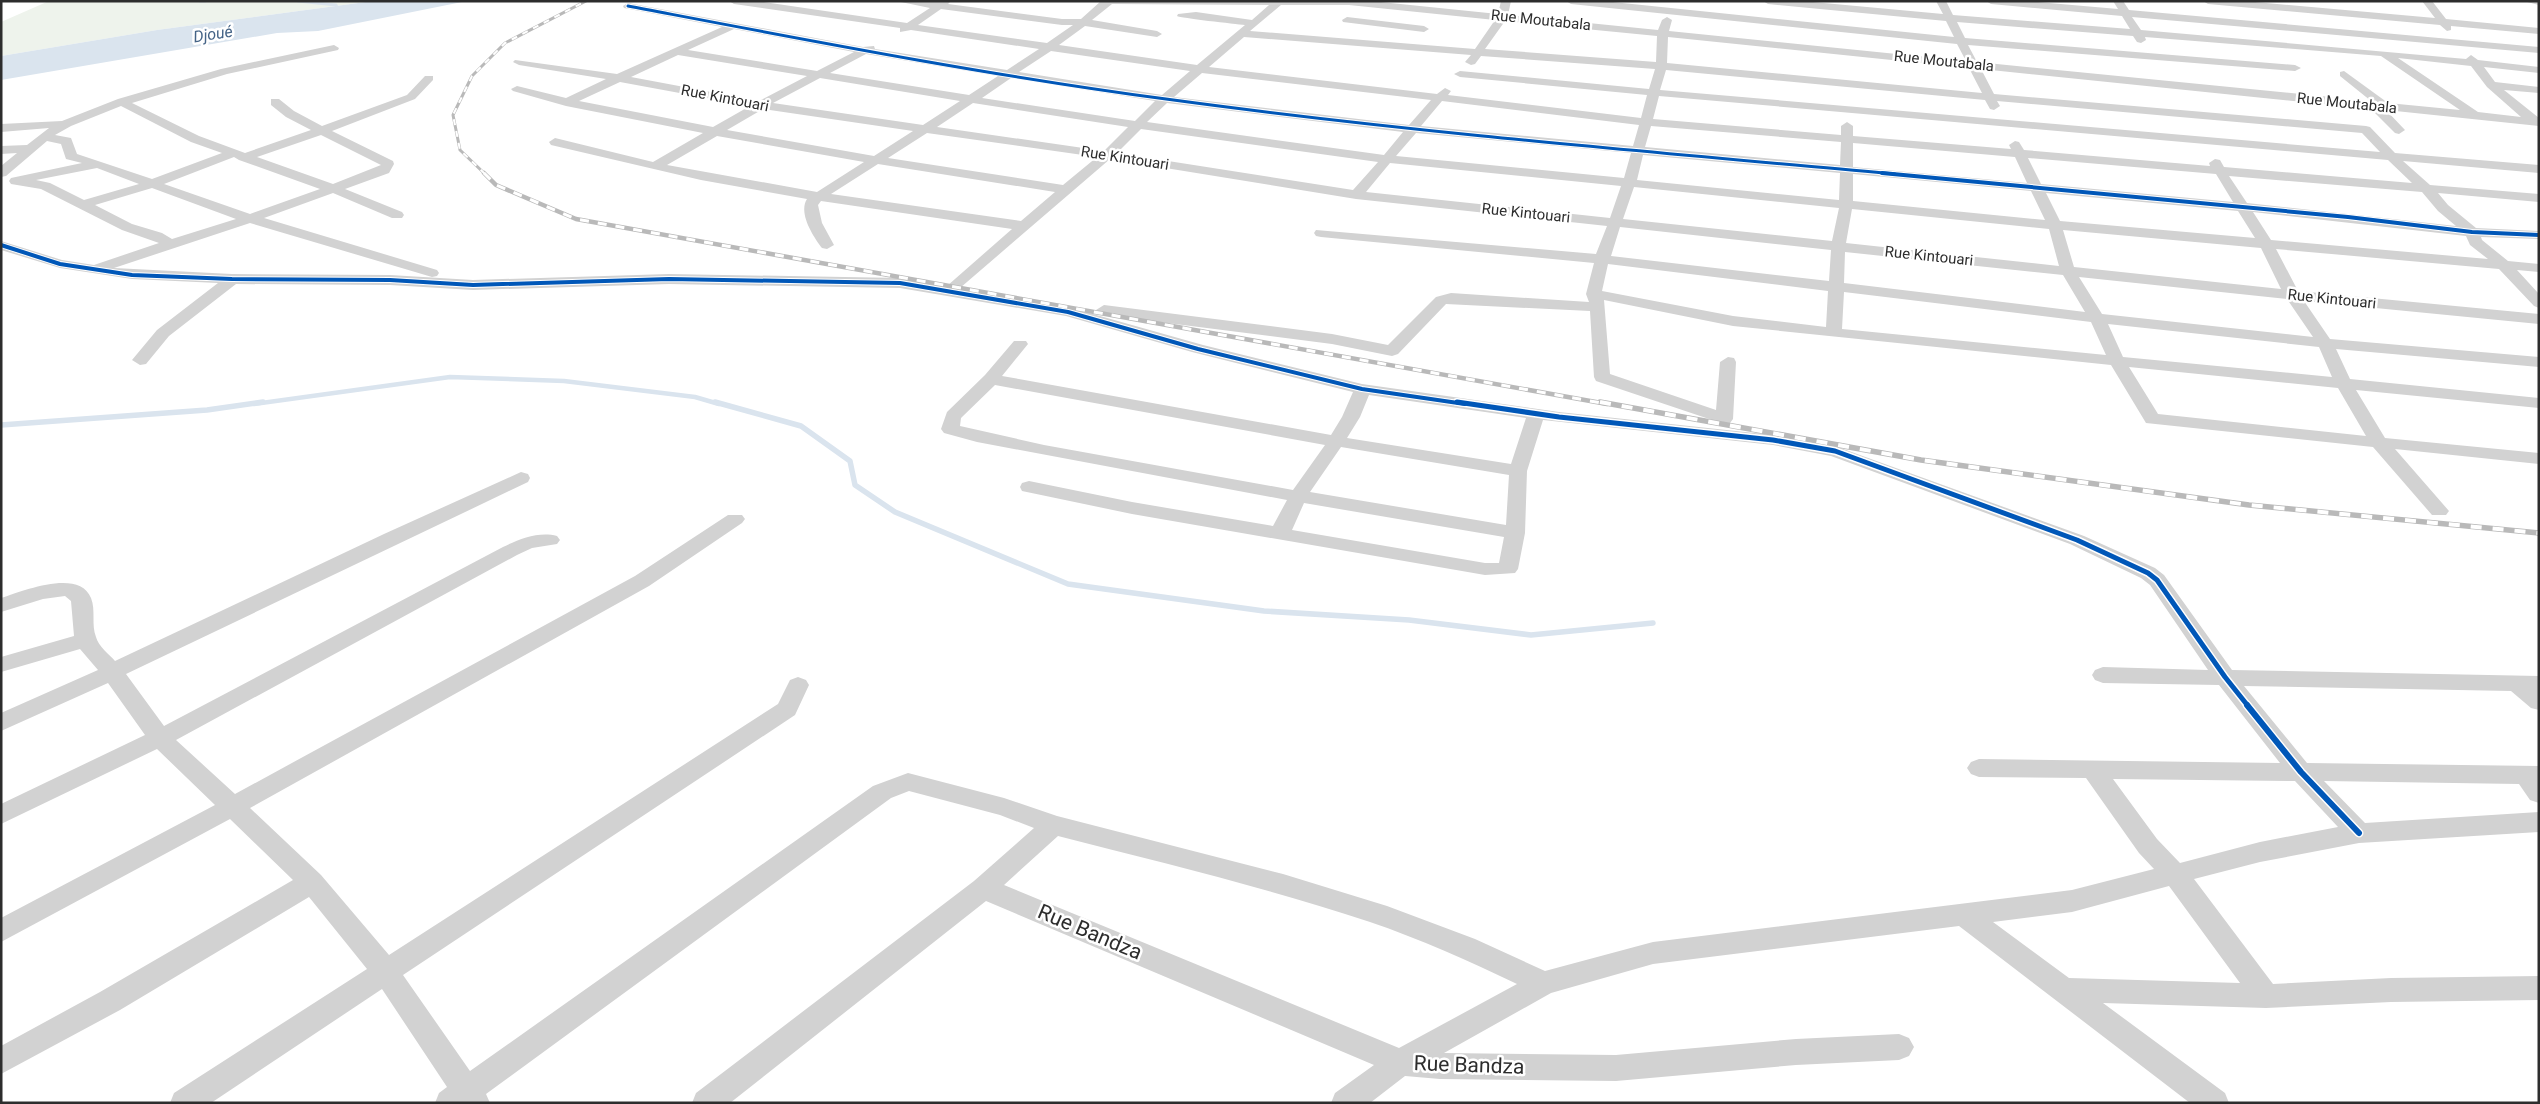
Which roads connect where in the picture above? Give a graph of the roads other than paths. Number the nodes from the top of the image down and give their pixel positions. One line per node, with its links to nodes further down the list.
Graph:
1 (734, 1): 22 (street)
2 (784, 1): 22 (street)
3 (901, 1): 17 (street)
4 (1107, 1): 15 (street, Rue Moutabala); 31 (street)
5 (1349, 1): 15 (street, Rue Moutabala); 24 (street, Rue Moutabala)
6 (1506, 1): 27 (street)
7 (1571, 1): 20 (street)
8 (1768, 1): 18 (street)
9 (1941, 1): 28 (street)
10 (1990, 1): 21 (street)
11 (2208, 1): 23 (street)
12 (2280, 1): 23 (street)
13 (2427, 1): 25 (street)
14 (2528, 1): 16 (street)
15 (1279, 2): 33 (street)
16 (2539, 2)
17 (942, 3): 31 (street); 35 (street)
18 (1851, 5): 28 (street); 37 (street)
19 (628, 6): 34 (street)
20 (1671, 6): 37 (street); 39 (street)
21 (2121, 7): 40 (street); 44 (street)
22 (771, 8): 34 (street); 35 (street)
23 (2290, 8): 32 (street)
24 (1435, 10): 27 (street, Rue Moutabala); 36 (street)
25 (2434, 11): 30 (street); 32 (street)
26 (1182, 16): 33 (street)
27 (1502, 17): 39 (street, Rue Moutabala); 52 (street)
28 (1948, 18): 40 (street); 43 (street)
29 (1347, 20): 36 (street)
30 (2539, 20)
31 (1082, 22): 41 (street); 47 (street)
32 (2443, 22): 38 (street); 44 (street)
33 (1252, 23): 42 (street)
34 (732, 26): 48 (street); 51 (street)
35 (910, 28): 47 (street); 48 (street)
36 (1424, 29): 45 (street)
37 (1850, 30): 43 (street); 50 (street)
38 (2539, 31)
39 (1663, 32): 50 (street, Rue Moutabala); 58 (street)
40 (2135, 32): 53 (street); 54 (street)
41 (1157, 34)
42 (1242, 34): 45 (street); 59 (street)
43 (1961, 41): 54 (street); 56 (street)
44 (2458, 42): 49 (street); 57 (street)
45 (1412, 46): 52 (street)
46 (334, 48): 78 (street)
47 (1048, 48): 59 (street); 62 (street)
48 (866, 50): 62 (street); 63 (street)
49 (2539, 50)
50 (1850, 51): 56 (street, Rue Moutabala); 65 (street)
51 (678, 52): 63 (street); 68 (street)
52 (1479, 53): 58 (street); 64 (street)
53 (2382, 53): 57 (street); 85 (street)
54 (2153, 57): 60 (street); 69 (street)
55 (520, 62): 68 (street, Rue Kintouari)
56 (1973, 64): 69 (street, Rue Moutabala); 74 (street)
57 (2477, 65): 61 (street); 70 (street)
58 (1661, 66): 65 (street); 73 (street)
59 (1200, 68): 76 (street); 77 (street)
60 (2296, 68)
61 (2539, 70)
62 (1010, 73): 75 (street); 77 (street)
63 (823, 74): 75 (street); 81 (street)
64 (1460, 74): 73 (street); 76 (street)
65 (1850, 74): 74 (street); 83 (street)
66 (2344, 74): 82 (street)
67 (429, 78): 94 (street)
68 (619, 78): 80 (street); 81 (street, Rue Kintouari)
69 (2166, 84): 82 (street, Rue Moutabala); 84 (street)
70 (2491, 85): 72 (street); 87 (street)
71 (517, 89): 80 (street)
72 (2539, 90)
73 (1654, 92): 83 (street); 86 (street)
74 (1989, 96): 84 (street); 89 (street)
75 (973, 98): 90 (street); 92 (street)
76 (1439, 98): 86 (street); 93 (street)
77 (1164, 99): 90 (street); 93 (street)
78 (122, 102): 88 (street); 105 (street)
79 (275, 102): 94 (street)
80 (566, 102): 96 (street)
81 (761, 105): 92 (street, Rue Kintouari); 96 (street)
82 (2380, 106): 85 (street, Rue Moutabala); 95 (street)
83 (1847, 111): 89 (street); 98 (street)
84 (2182, 113): 100 (street); 107 (street)
85 (2475, 115): 87 (street, Rue Moutabala)
86 (1646, 122): 98 (street); 103 (street)
87 (2537, 122)
88 (67, 123): 91 (street); 97 (street)
89 (2002, 124): 100 (street); 104 (street)
90 (1139, 125): 106 (street); 108 (street)
91 (1, 128)
92 (922, 128): 106 (street, Rue Kintouari); 109 (street)
93 (1411, 129): 103 (street); 108 (street)
94 (322, 130): 105 (street); 121 (street)
95 (2399, 130)
96 (716, 133): 109 (street); 111 (street)
97 (48, 134): 101 (street); 110 (street)
98 (1846, 140): 104 (street); 113 (street)
99 (555, 142): 111 (street)
100 (2201, 142): 107 (street); 114 (street)
101 (28, 148): 102 (street); 115 (street)
102 (1, 150)
103 (1639, 150): 113 (street); 117 (street)
104 (2020, 154): 114 (street); 122 (street)
105 (238, 155): 119 (street); 121 (street)
106 (1107, 155): 123 (street); 124 (street, Rue Kintouari)
107 (2390, 156): 112 (street); 120 (street)
108 (1386, 158): 117 (street); 124 (street)
109 (877, 162): 123 (street); 125 (street)
110 (100, 163): 116 (street); 119 (street)
111 (655, 166): 125 (street)
112 (2539, 168)
113 (1845, 170): 122 (street); 128 (street)
114 (2220, 171): 120 (street); 129 (street)
115 (1, 173)
116 (16, 181): 118 (street); 127 (street)
117 (1629, 183): 128 (street); 132 (street)
118 (1, 184)
119 (152, 184): 127 (street); 131 (street)
120 (2426, 188): 126 (street); 135 (street)
121 (334, 189): 130 (street); 131 (street)
122 (2038, 189): 129 (street); 133 (street)
123 (1067, 190): 134 (street)
124 (1356, 194): 132 (street, Rue Kintouari)
125 (820, 196): 134 (street); 141 (street)
126 (2539, 198)
127 (85, 204): 138 (street)
128 (1846, 205): 133 (street); 142 (street)
129 (2243, 207): 135 (street); 139 (street)
130 (397, 216)
131 (252, 218): 138 (street); 149 (street)
132 (1615, 222): 142 (street, Rue Kintouari); 143 (street)
133 (2056, 225): 139 (street); 147 (street)
134 (1024, 226): 152 (street)
135 (2472, 232): 137 (street); 144 (street)
136 (1321, 233): 143 (street)
137 (2539, 235)
138 (170, 244): 146 (street)
139 (2266, 244): 144 (street); 151 (street)
140 (1, 245): 146 (street)
141 (827, 245)
142 (1838, 246): 147 (street, Rue Kintouari); 150 (street)
143 (1602, 259): 150 (street); 152 (street)
144 (2503, 264): 145 (street); 153 (street)
145 (2539, 268)
146 (95, 269): 148 (street)
147 (2068, 271): 151 (street, Rue Kintouari); 154 (street)
148 (232, 279): 149 (street); 159 (street)
149 (473, 284): 165 (street)
150 (1838, 287): 154 (street); 156 (street)
151 (2292, 296): 155 (street, Rue Kintouari); 157 (street)
152 (1596, 301): 156 (street); 161 (street)
153 (2539, 303)
154 (2097, 318): 157 (street); 160 (street)
155 (2539, 319)
156 (1834, 333): 160 (street)
157 (2325, 343): 162 (street); 164 (street)
158 (1020, 344): 163 (street)
159 (140, 360)
160 (2118, 361): 164 (street); 169 (street)
161 (1728, 362)
162 (2539, 362)
163 (991, 379): 168 (street); 174 (street)
164 (2343, 382): 166 (street); 169 (street)
165 (1362, 389): 167 (street); 168 (street)
166 (2539, 403)
167 (1536, 413): 171 (street); 185 (street)
168 (1336, 440): 171 (street); 174 (street)
169 (2380, 444): 170 (street); 175 (street)
170 (2539, 459)
171 (1518, 471): 177 (street)
172 (521, 478): 183 (street)
173 (1029, 487): 178 (street)
174 (1299, 495): 177 (street); 178 (street)
175 (2439, 511)
176 (735, 520): 196 (street)
177 (1514, 533): 178 (street)
178 (1280, 534)
179 (550, 540): 191 (street)
180 (1, 604): 181 (street)
181 (85, 640): 182 (street); 183 (street)
182 (1, 665)
183 (113, 673): 190 (street); 191 (street)
184 (2103, 675): 185 (street)
185 (2225, 677): 186 (street); 194 (street)
186 (2516, 682): 187 (street); 189 (street)
187 (2539, 684)
188 (798, 685): 206 (street)
189 (2539, 702)
190 (1, 723)
191 (160, 738): 196 (street); 197 (street)
192 (1979, 768): 193 (street)
193 (2094, 771): 194 (street); 201 (street)
194 (2301, 772): 195 (street); 200 (street)
195 (2535, 782)
196 (234, 806): 202 (street); 205 (street)
197 (1, 815)
198 (2539, 822): 200 (street)
199 (1054, 825): 203 (street); 207 (street); 214 (street)
200 (2359, 833): 201 (street)
201 (2176, 875): 204 (street); 210 (street)
202 (312, 882): 206 (street); 212 (street)
203 (982, 888): 213 (street, Rue Bandza); 216 (street)
204 (1961, 913): 207 (street); 209 (street)
205 (1, 931)
206 (386, 972): 214 (street); 215 (street)
207 (1544, 983): 213 (street)
208 (2539, 988): 210 (street)
209 (2063, 990): 210 (street); 218 (street)
210 (2266, 996)
211 (1899, 1047): 213 (street, Rue Bandza)
212 (1, 1061)
213 (1400, 1062): 217 (street)
214 (464, 1098)
215 (185, 1103)
216 (708, 1103)
217 (1346, 1103)
218 (2214, 1103)

